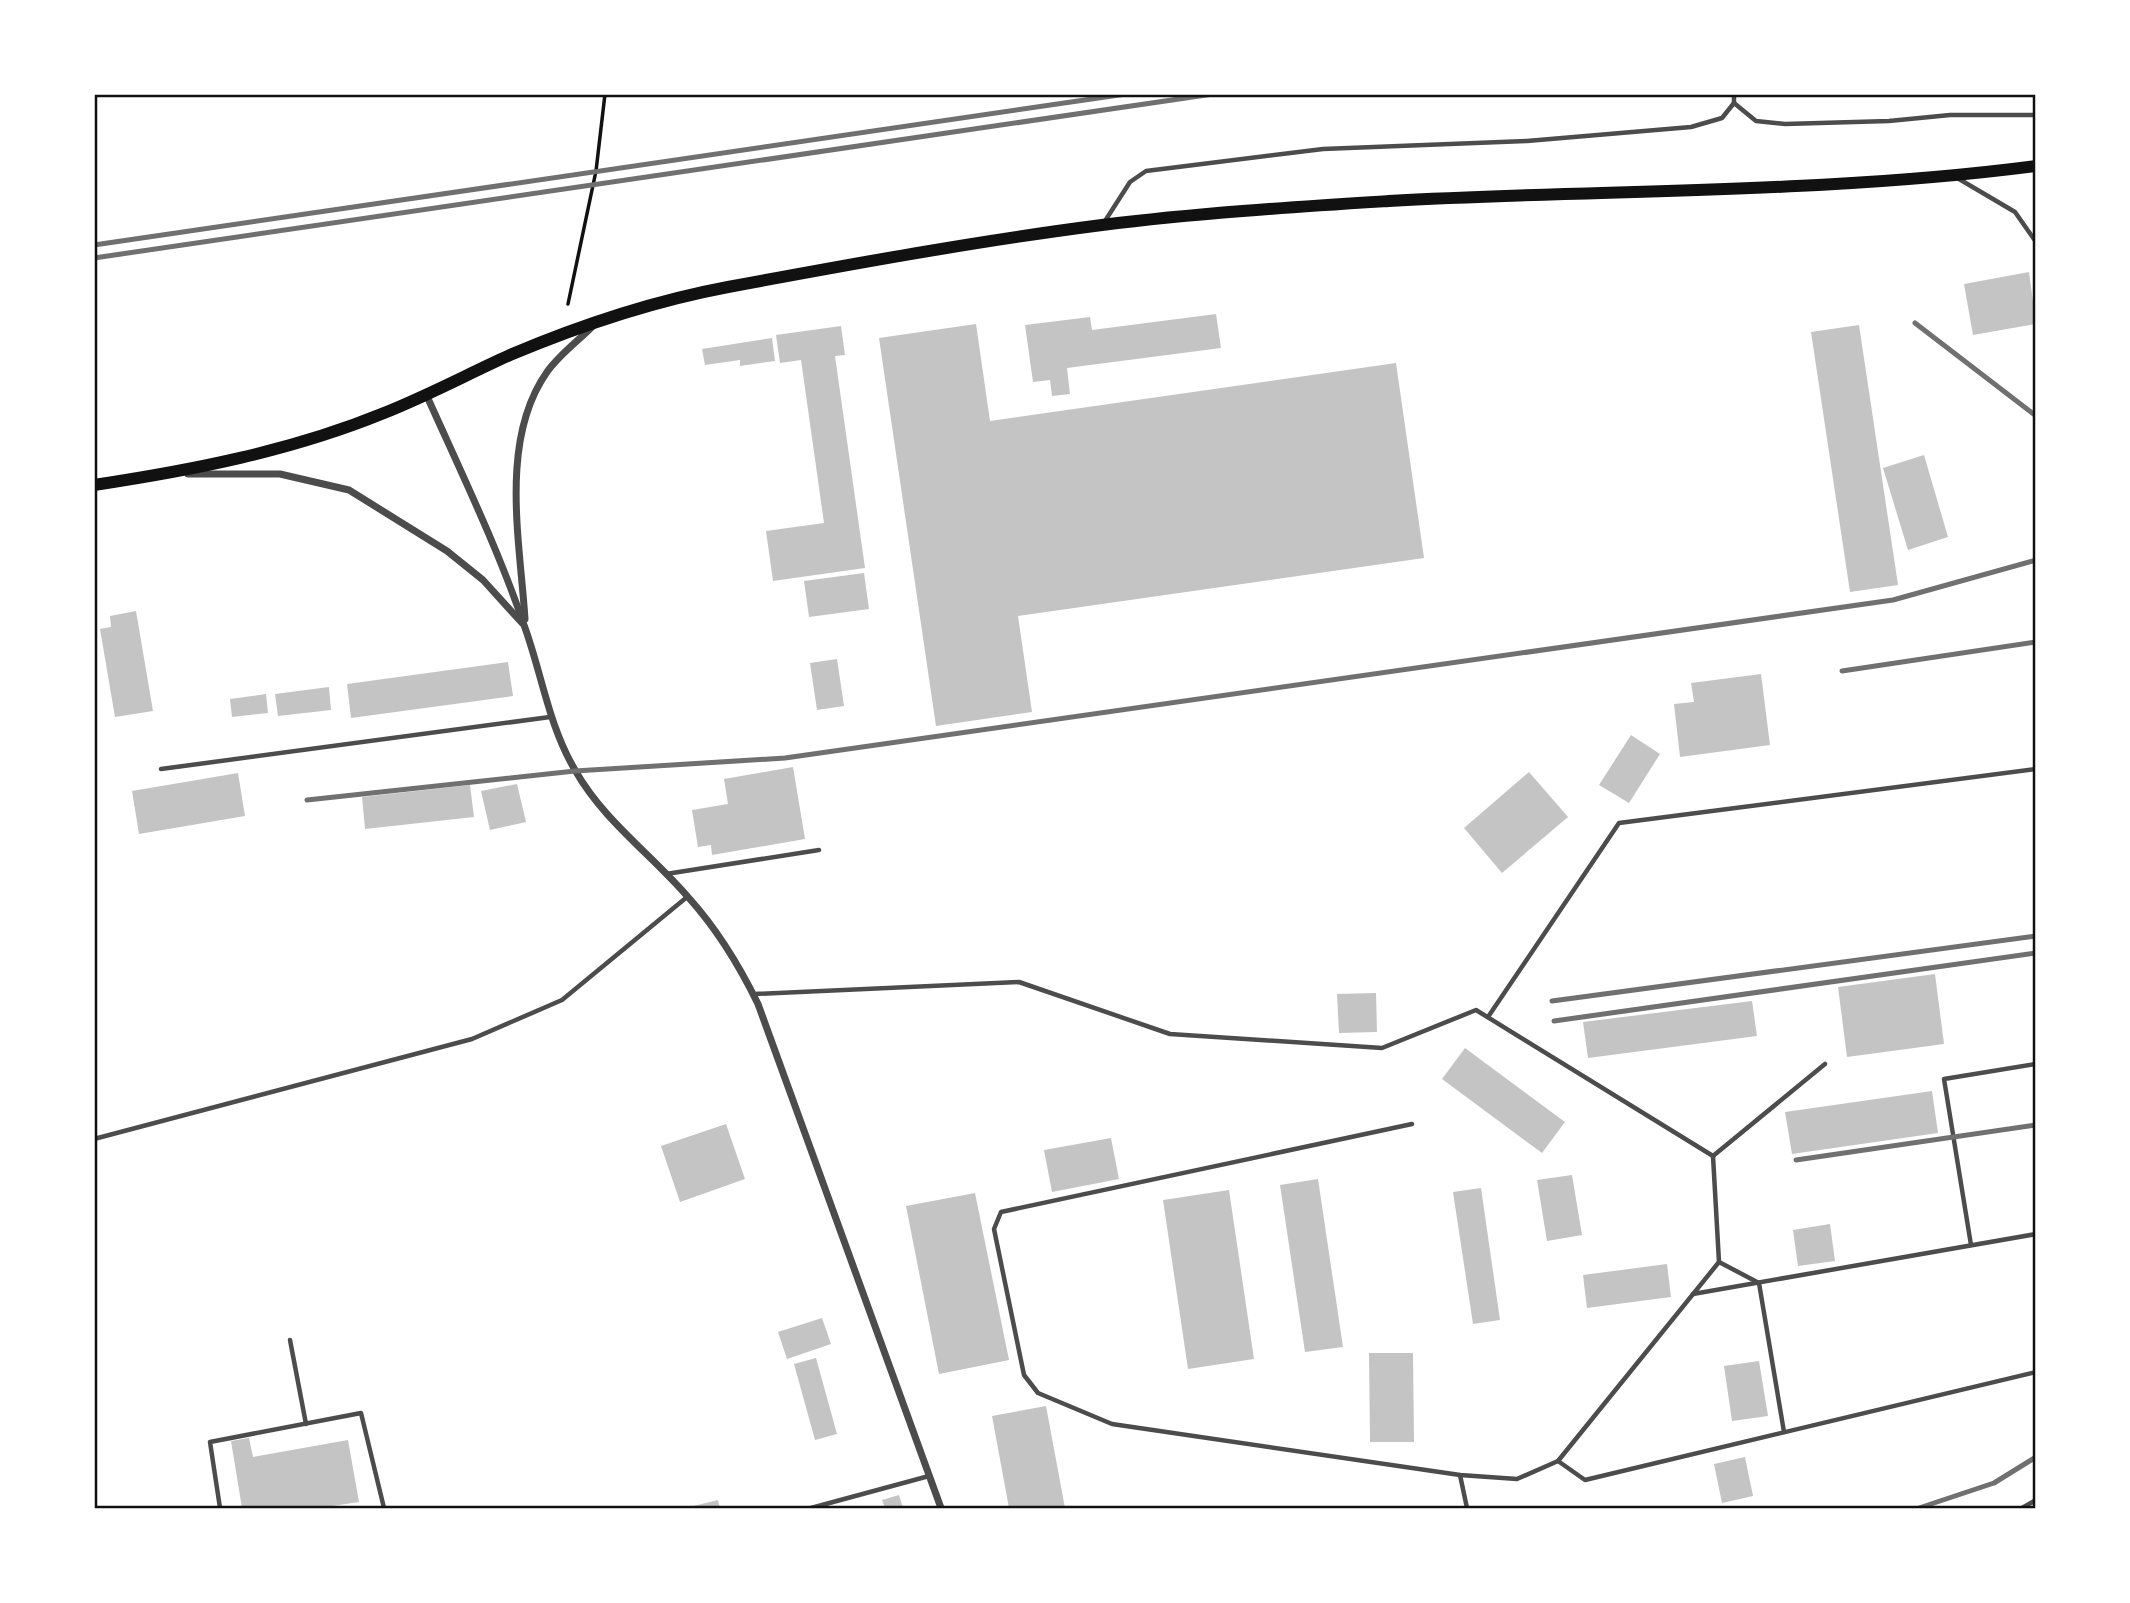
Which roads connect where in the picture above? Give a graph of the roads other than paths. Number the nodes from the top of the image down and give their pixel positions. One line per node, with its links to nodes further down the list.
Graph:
1 (1734, 94): 2 (lane)
2 (1734, 103): 3 (lane); 6 (lane)
3 (2035, 115)
4 (2035, 166): 5 (main road)
5 (1955, 177): 6 (main road); 7 (lane)
6 (1103, 225): 8 (main road)
7 (2035, 242)
8 (598, 321): 9 (main road); 12 (street)
9 (426, 394): 10 (main road); 12 (street)
10 (168, 474): 11 (main road); 12 (street)
11 (94, 485)
12 (525, 626): 13 (street)
13 (550, 717): 14 (lane); 17 (street)
14 (162, 769)
15 (2035, 769): 20 (lane)
16 (820, 850): 17 (lane)
17 (666, 874): 18 (street)
18 (688, 896): 19 (street); 24 (lane)
19 (753, 994): 20 (lane); 37 (street)
20 (1488, 1017): 25 (lane)
21 (1825, 1064): 25 (lane)
22 (2035, 1064): 27 (lane)
23 (1412, 1124): 36 (lane)
24 (94, 1139)
25 (1713, 1156): 28 (lane)
26 (2035, 1234): 27 (lane)
27 (1971, 1245): 29 (lane)
28 (1719, 1262): 29 (lane); 30 (lane)
29 (1759, 1283): 30 (lane); 34 (lane)
30 (1693, 1294): 35 (lane)
31 (290, 1340): 33 (lane)
32 (2035, 1372): 34 (lane)
33 (306, 1424): 39 (lane); 40 (lane)
34 (1784, 1432): 35 (lane)
35 (1558, 1461): 36 (lane)
36 (1460, 1475): 43 (lane)
37 (929, 1476): 41 (lane); 42 (street)
38 (2035, 1500): 44 (lane)
39 (220, 1508)
40 (384, 1508)
41 (811, 1508)
42 (941, 1508)
43 (1467, 1508)
44 (2022, 1508)

